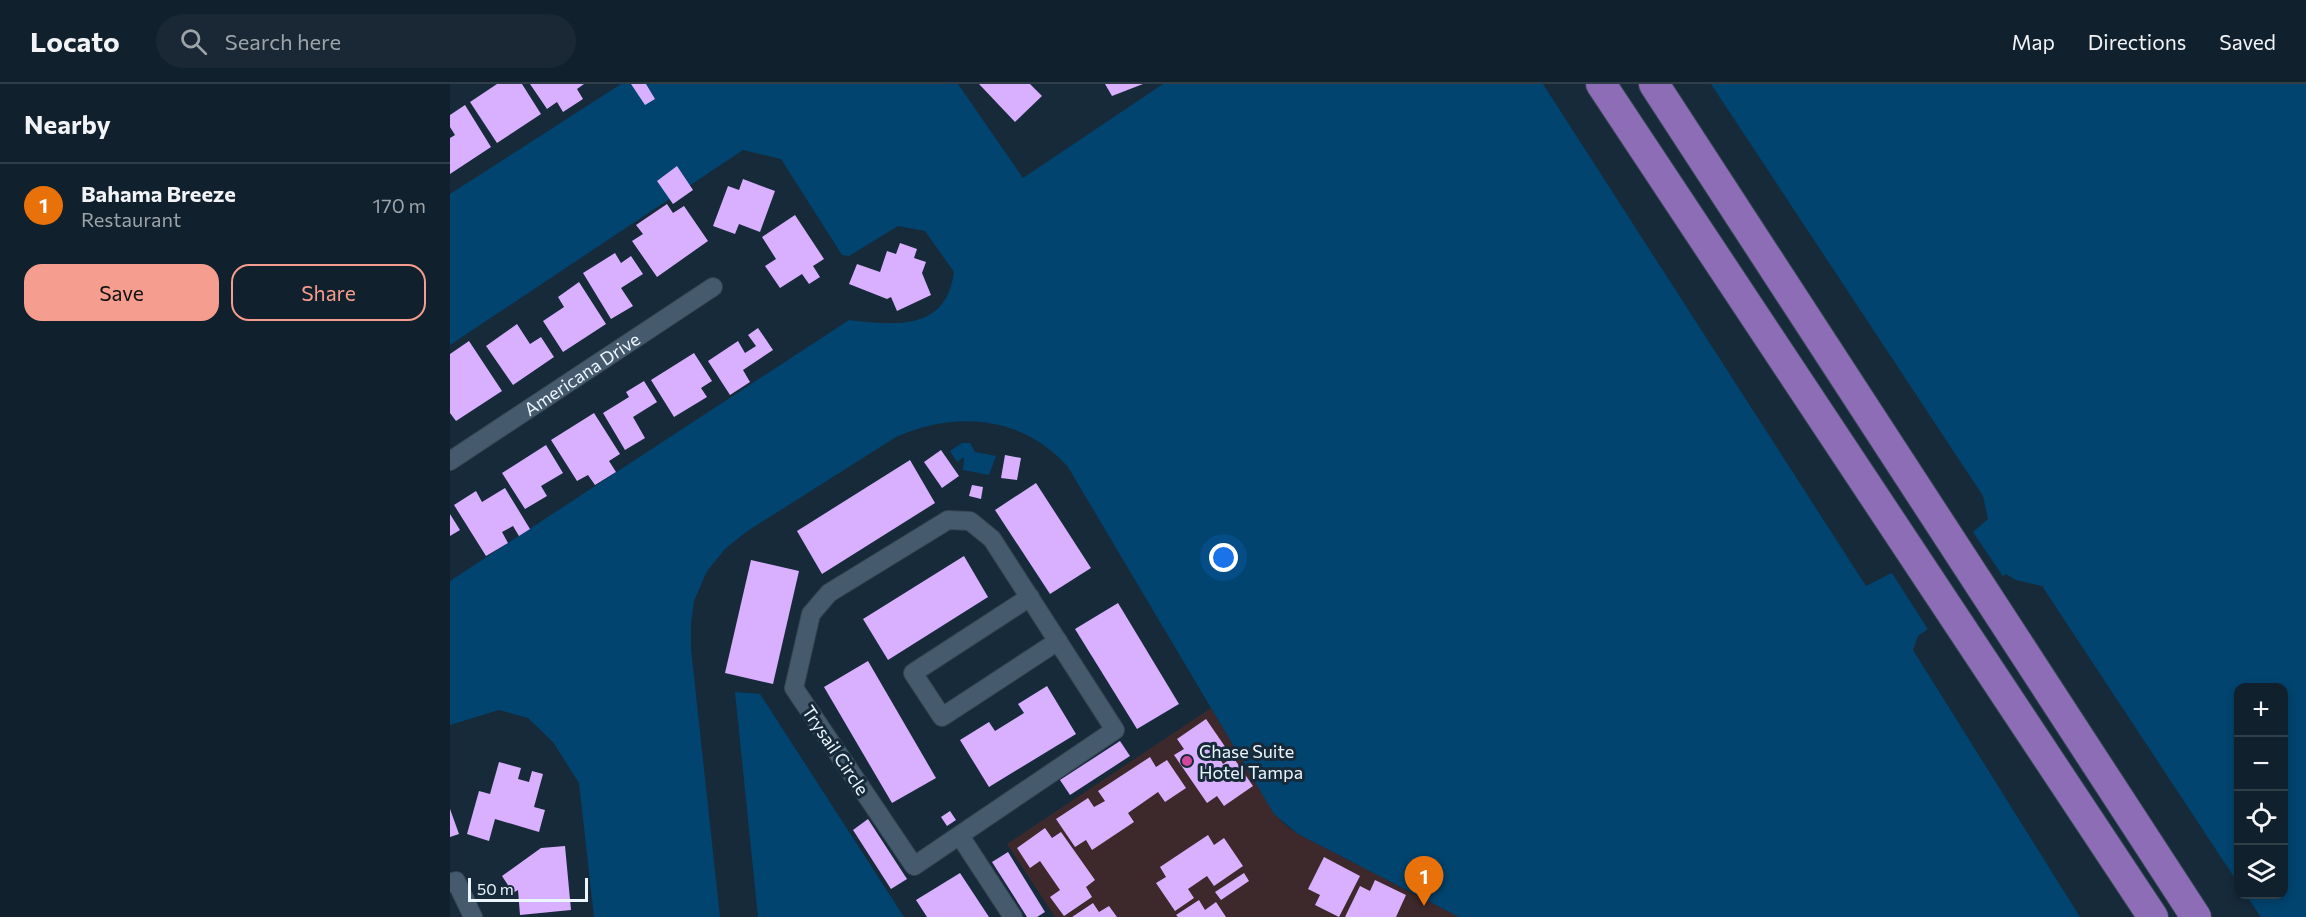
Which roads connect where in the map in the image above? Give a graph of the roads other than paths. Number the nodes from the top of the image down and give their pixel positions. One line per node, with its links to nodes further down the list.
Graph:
1 (1601, 84): 13 (highway)
2 (1654, 84): 4 (highway)
3 (1672, 84): 4 (highway)
4 (1694, 143): 14 (highway)
5 (713, 287): 6 (street, Americana Drive)
6 (450, 461)
7 (1030, 597): 8 (street, Trysail Circle); 8 (street); 9 (street, Trysail Circle)
8 (1058, 641): 9 (street, Trysail Circle)
9 (960, 836): 12 (street)
10 (450, 883): 11 (street)
11 (473, 917)
12 (1013, 917)
13 (2153, 917)
14 (2196, 917)

